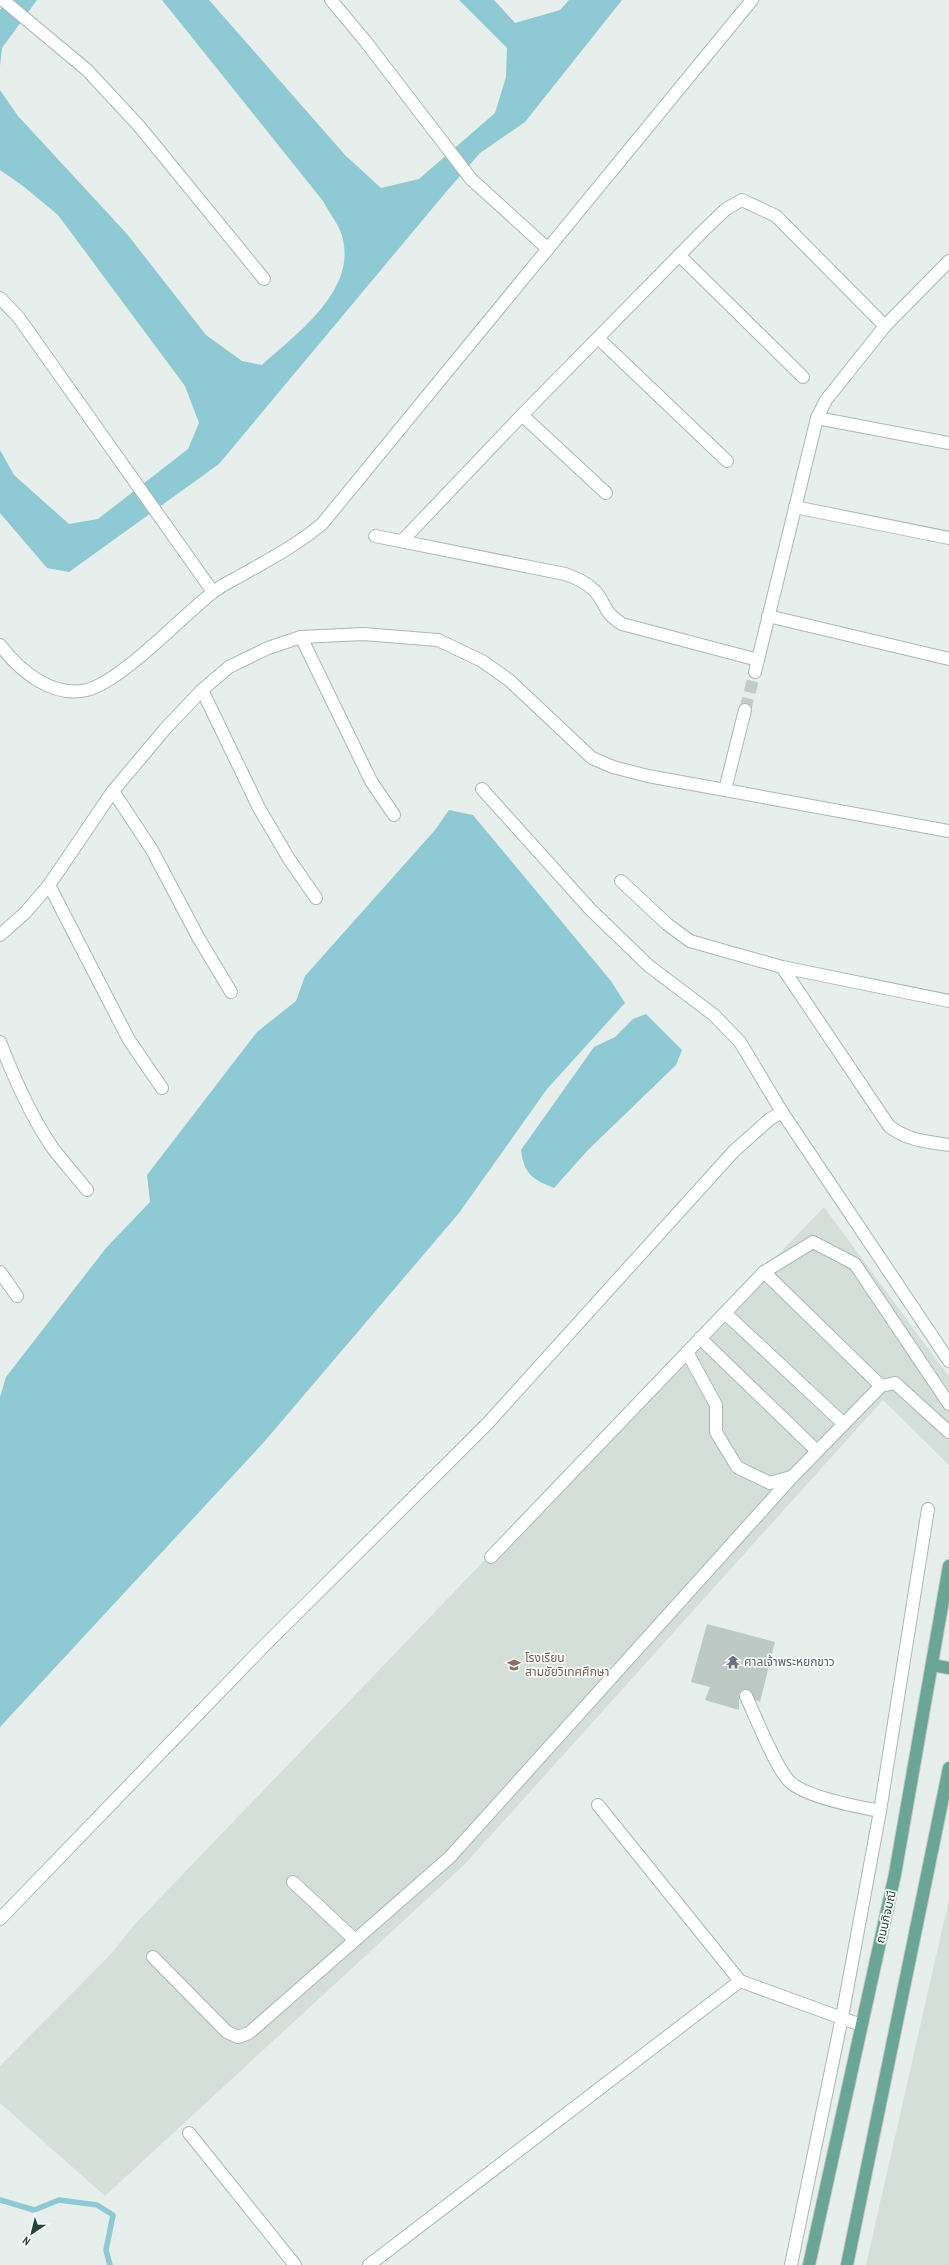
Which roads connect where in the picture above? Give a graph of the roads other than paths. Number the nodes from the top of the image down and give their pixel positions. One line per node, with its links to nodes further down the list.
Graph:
1 (331, 0): 4 (street)
2 (752, 0): 4 (street)
3 (6, 2): 7 (street)
4 (548, 249): 21 (street)
5 (679, 255): 9 (street); 10 (street); 11 (street)
6 (949, 261): 9 (street)
7 (264, 279)
8 (0, 298): 21 (street)
9 (885, 326): 13 (street)
10 (598, 338): 12 (street); 15 (street)
11 (803, 376)
12 (522, 415): 16 (street); 20 (street)
13 (817, 418): 14 (street); 17 (street)
14 (949, 443)
15 (727, 461)
16 (606, 493)
17 (795, 507): 19 (street); 22 (street)
18 (375, 536): 20 (street)
19 (949, 538)
20 (402, 541): 22 (street)
21 (213, 592): 24 (street)
22 (768, 616): 25 (street)
23 (301, 637): 26 (street); 29 (street); 31 (street)
24 (0, 645)
25 (949, 659)
26 (202, 690): 30 (street); 35 (street)
27 (746, 710): 29 (street)
28 (482, 789): 42 (street)
29 (725, 790): 32 (street)
30 (113, 792): 34 (street); 38 (street)
31 (394, 814)
32 (949, 831)
33 (621, 881): 37 (street)
34 (49, 885): 36 (street); 41 (street)
35 (316, 898)
36 (0, 935)
37 (782, 967): 39 (street); 43 (street)
38 (231, 992)
39 (949, 1001)
40 (0, 1042): 44 (street)
41 (162, 1088)
42 (782, 1112): 51 (street); 68 (street)
43 (949, 1145)
44 (88, 1190)
45 (0, 1272): 47 (street)
46 (764, 1272): 48 (street); 52 (street); 53 (street)
47 (17, 1296)
48 (725, 1313): 49 (street); 54 (street)
49 (700, 1338): 50 (street); 56 (street)
50 (687, 1352): 57 (street); 59 (street)
51 (949, 1361)
52 (881, 1386): 54 (street); 55 (street)
53 (949, 1404)
54 (844, 1424): 56 (street)
55 (949, 1432)
56 (817, 1451): 57 (street)
57 (793, 1476): 69 (street)
58 (928, 1508): 66 (street)
59 (491, 1557)
60 (949, 1566): 61 (main road, ถนนกิจมณี)
61 (932, 1665): 62 (main road); 73 (main road, ถนนกิจมณี)
62 (949, 1668)
63 (746, 1696): 66 (street)
64 (949, 1768): 79 (main road)
65 (598, 1805): 71 (street)
66 (880, 1811): 72 (street)
67 (293, 1882): 69 (street)
68 (0, 1919)
69 (355, 1940): 70 (street)
70 (153, 1957)
71 (740, 1981): 72 (street); 76 (street)
72 (842, 2017): 73 (street); 77 (street)
73 (861, 2024): 78 (main road, ถนนกิจมณี)
74 (189, 2133): 75 (street)
75 (295, 2265)
76 (369, 2265)
77 (791, 2265)
78 (809, 2265)
79 (847, 2265)

